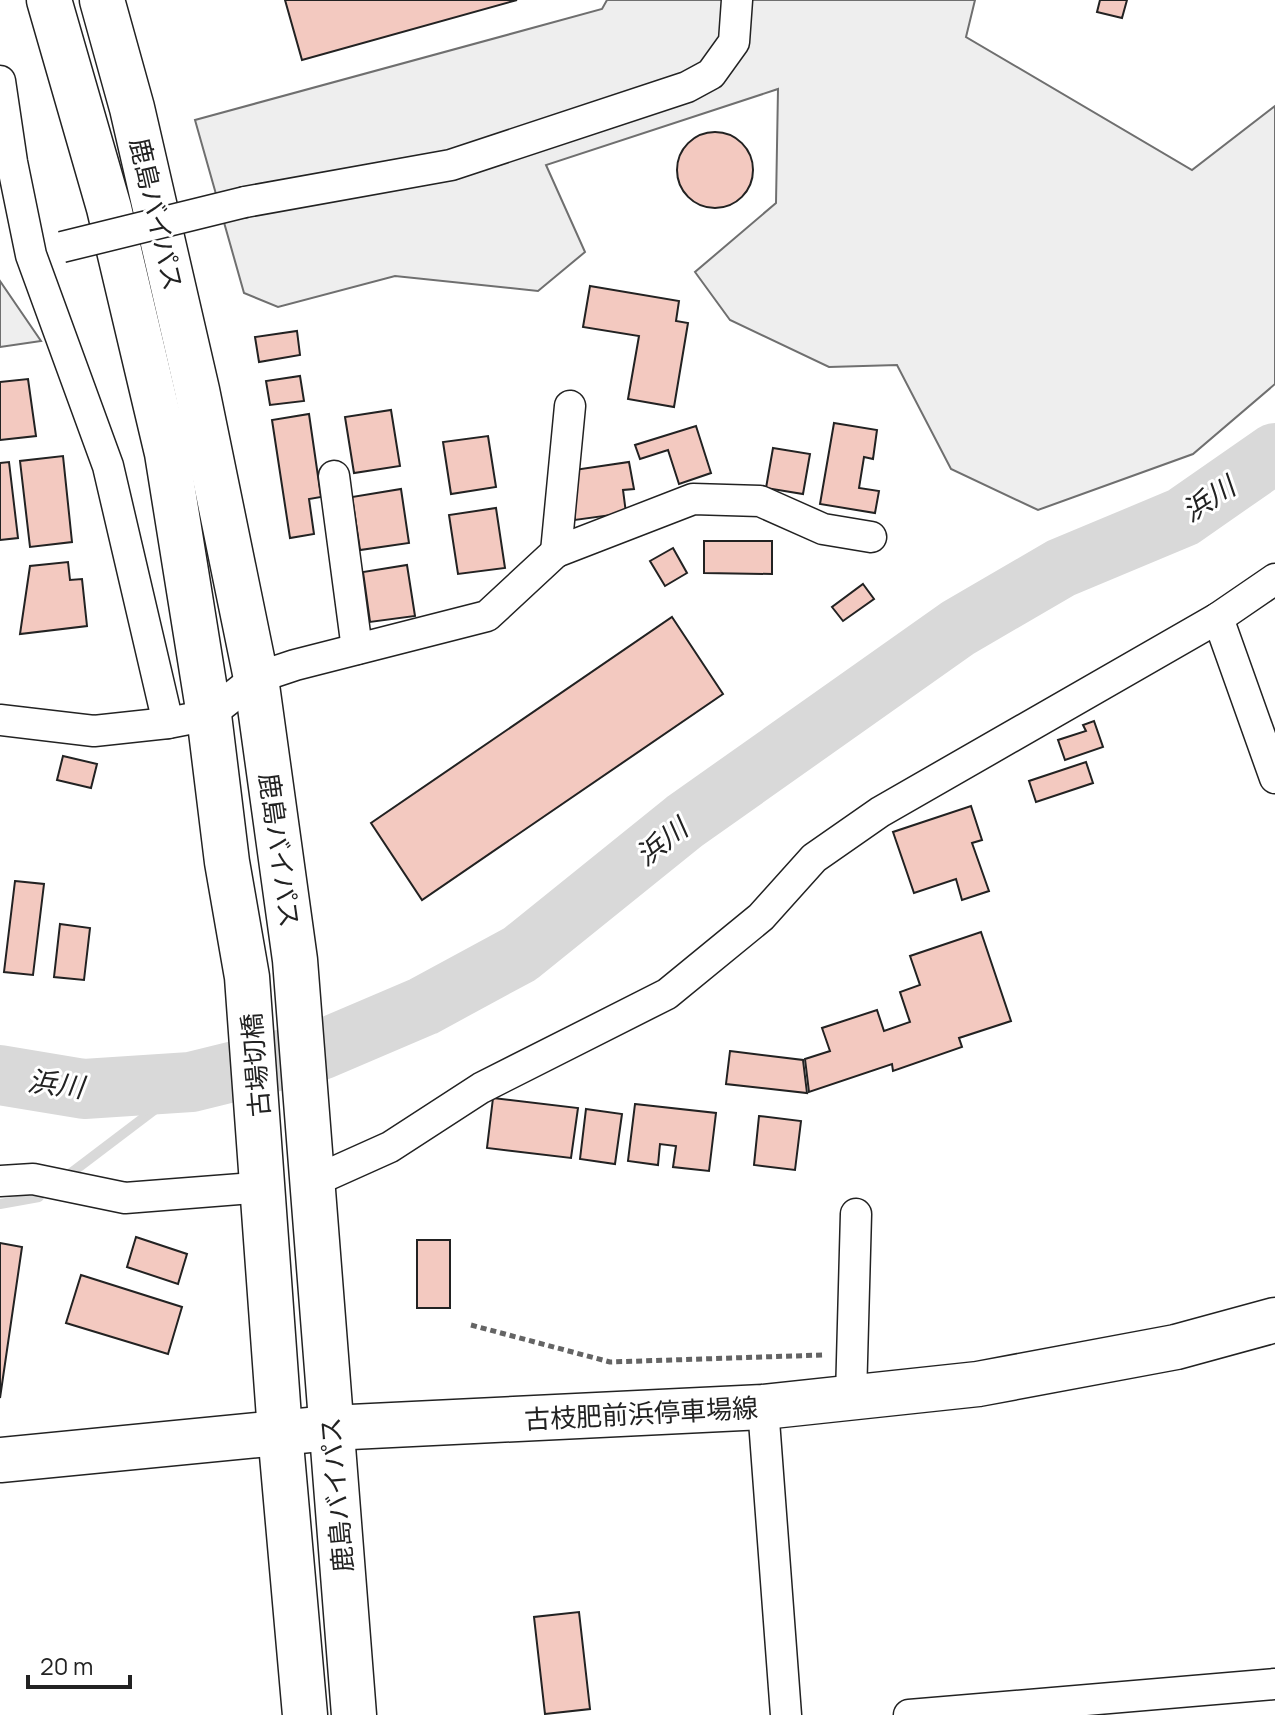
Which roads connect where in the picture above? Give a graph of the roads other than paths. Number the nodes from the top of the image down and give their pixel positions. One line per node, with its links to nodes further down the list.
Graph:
1 (49, 0): 14 (main road, 鹿島バイパス)
2 (102, 0): 13 (main road, 鹿島バイパス)
3 (737, 0): 5 (street, bridge)
4 (0, 81): 5 (street)
5 (31, 255): 14 (street)
6 (570, 406): 9 (street)
7 (334, 476): 12 (street)
8 (871, 537): 9 (street)
9 (556, 552): 12 (street)
10 (1275, 579): 11 (street)
11 (1218, 618): 16 (street); 18 (street)
12 (357, 649): 13 (street)
13 (256, 678): 14 (street); 18 (main road, 鹿島バイパス)
14 (189, 719): 15 (street); 17 (main road, 鹿島バイパス)
15 (0, 720)
16 (1275, 778)
17 (247, 977): 19 (main road, 古場切橋)
18 (311, 1163): 25 (main road, 鹿島バイパス)
19 (263, 1170): 20 (street); 26 (main road, 鹿島バイパス)
20 (0, 1181)
21 (856, 1214): 23 (street)
22 (1275, 1320): 23 (main road, 古枝肥前浜停車場線)
23 (851, 1397): 24 (main road, 古枝肥前浜停車場線)
24 (763, 1407): 25 (main road, 古枝肥前浜停車場線); 31 (street)
25 (330, 1428): 26 (main road, 古枝肥前浜停車場線); 30 (main road, 鹿島バイパス)
26 (280, 1432): 27 (main road, 古枝肥前浜停車場線); 29 (main road, 鹿島バイパス)
27 (0, 1460)
28 (1275, 1684): 32 (street)
29 (305, 1715)
30 (354, 1715)
31 (786, 1715)
32 (909, 1715)

